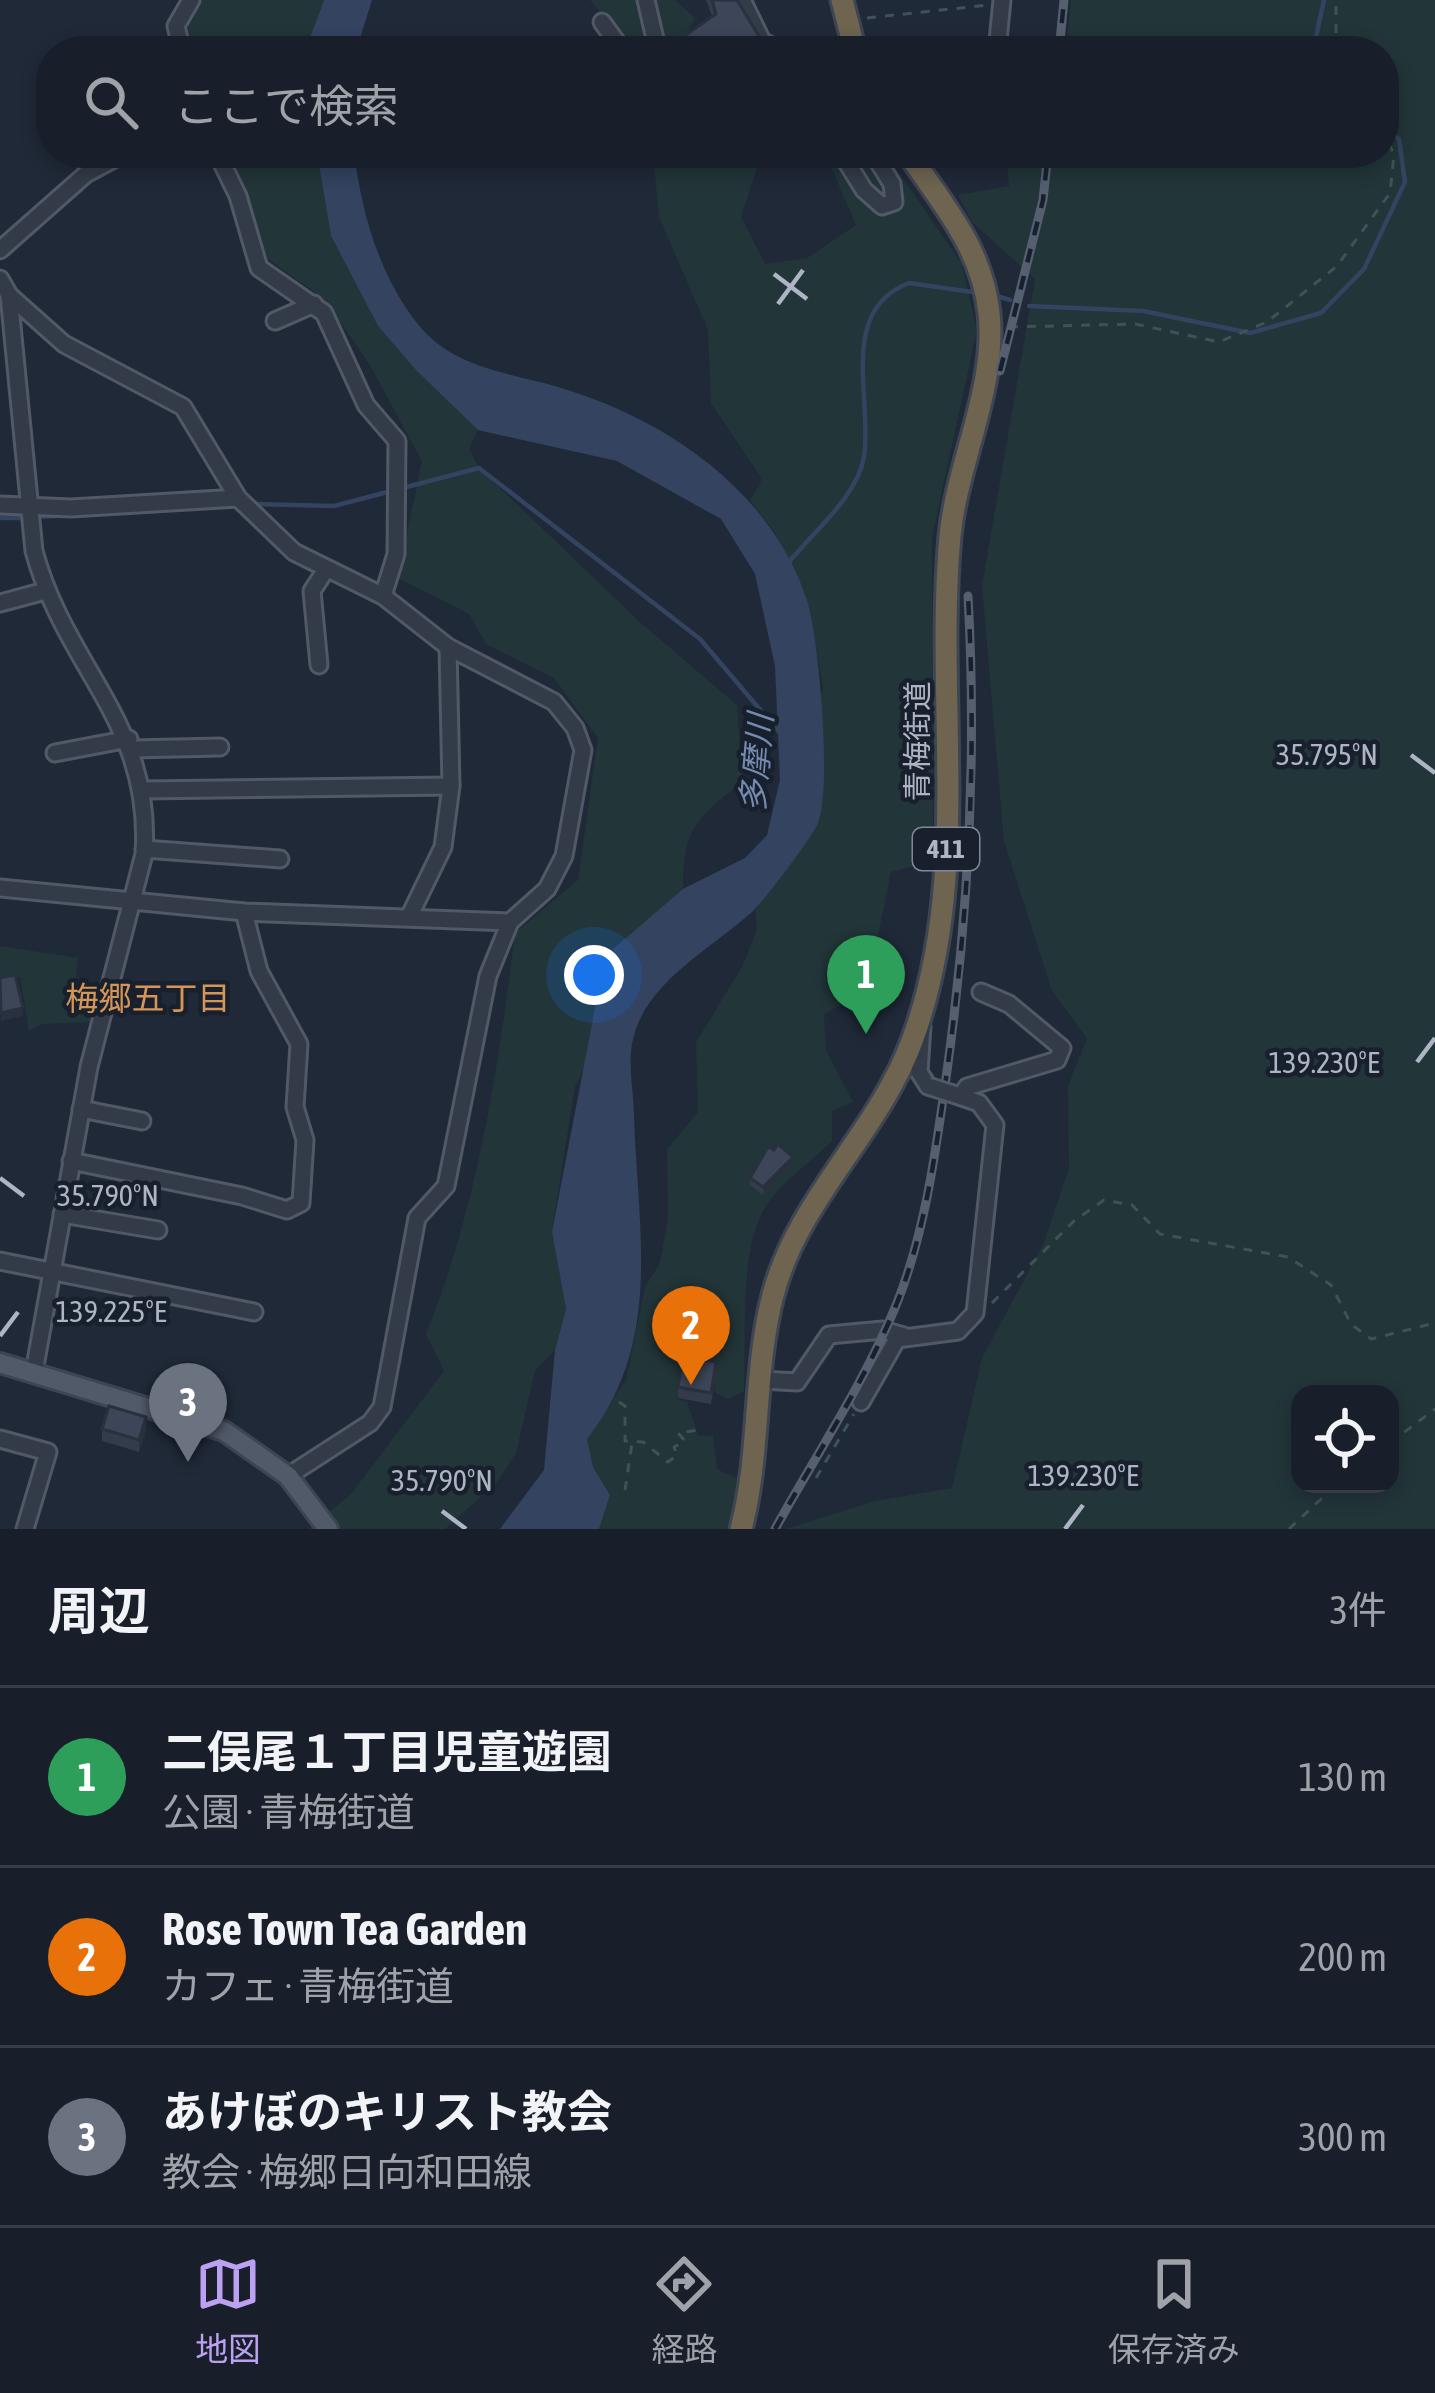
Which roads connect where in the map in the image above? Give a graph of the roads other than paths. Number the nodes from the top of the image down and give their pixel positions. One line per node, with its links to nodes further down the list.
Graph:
1 (191, 0): 6 (street)
2 (646, 0): 8 (street)
3 (742, 0): 9 (street)
4 (1002, 2): 10 (street)
5 (602, 22): 7 (street)
6 (178, 36)
7 (612, 36)
8 (654, 36)
9 (760, 36)
10 (999, 36)
11 (97, 168): 16 (street)
12 (224, 168): 19 (street)
13 (850, 168): 14 (street)
14 (882, 168)
15 (918, 168): 44 (highway, 青梅街道 / 411)
16 (0, 250)
17 (0, 278): 18 (street)
18 (9, 295): 21 (street); 23 (street)
19 (314, 304): 20 (street); 26 (street)
20 (275, 321)
21 (238, 498): 23 (street); 24 (street)
22 (0, 505): 23 (street)
23 (29, 506): 25 (street)
24 (325, 571): 26 (street); 29 (street)
25 (45, 591): 27 (street); 30 (street)
26 (383, 596): 28 (street)
27 (0, 603)
28 (448, 647): 33 (street); 42 (street)
29 (319, 665)
30 (131, 744): 31 (street); 32 (street); 34 (street)
31 (220, 747)
32 (55, 753)
33 (451, 786): 34 (street); 41 (street)
34 (143, 790): 35 (street)
35 (144, 849): 36 (street); 39 (street)
36 (280, 859)
37 (0, 878): 38 (street)
38 (0, 888): 39 (street)
39 (133, 899): 40 (street); 46 (street)
40 (244, 912): 41 (street); 48 (street)
41 (410, 915): 42 (street)
42 (510, 922): 60 (street)
43 (981, 992): 45 (street)
44 (922, 1008): 45 (street, bridge); 57 (highway, 青梅街道 / 411)
45 (957, 1095): 54 (street)
46 (81, 1109): 47 (street); 48 (street)
47 (142, 1121)
48 (71, 1160): 49 (street)
49 (62, 1214): 50 (street); 52 (street)
50 (158, 1230)
51 (0, 1261): 52 (street)
52 (53, 1275): 53 (street); 56 (street)
53 (254, 1312)
54 (904, 1336): 57 (street); 58 (street)
55 (0, 1363): 56 (main road)
56 (34, 1372): 60 (main road)
57 (760, 1380): 63 (highway, 青梅街道 / 411)
58 (861, 1402)
59 (0, 1439): 62 (street)
60 (288, 1476): 61 (main road)
61 (325, 1525)
62 (25, 1529)
63 (741, 1529)

